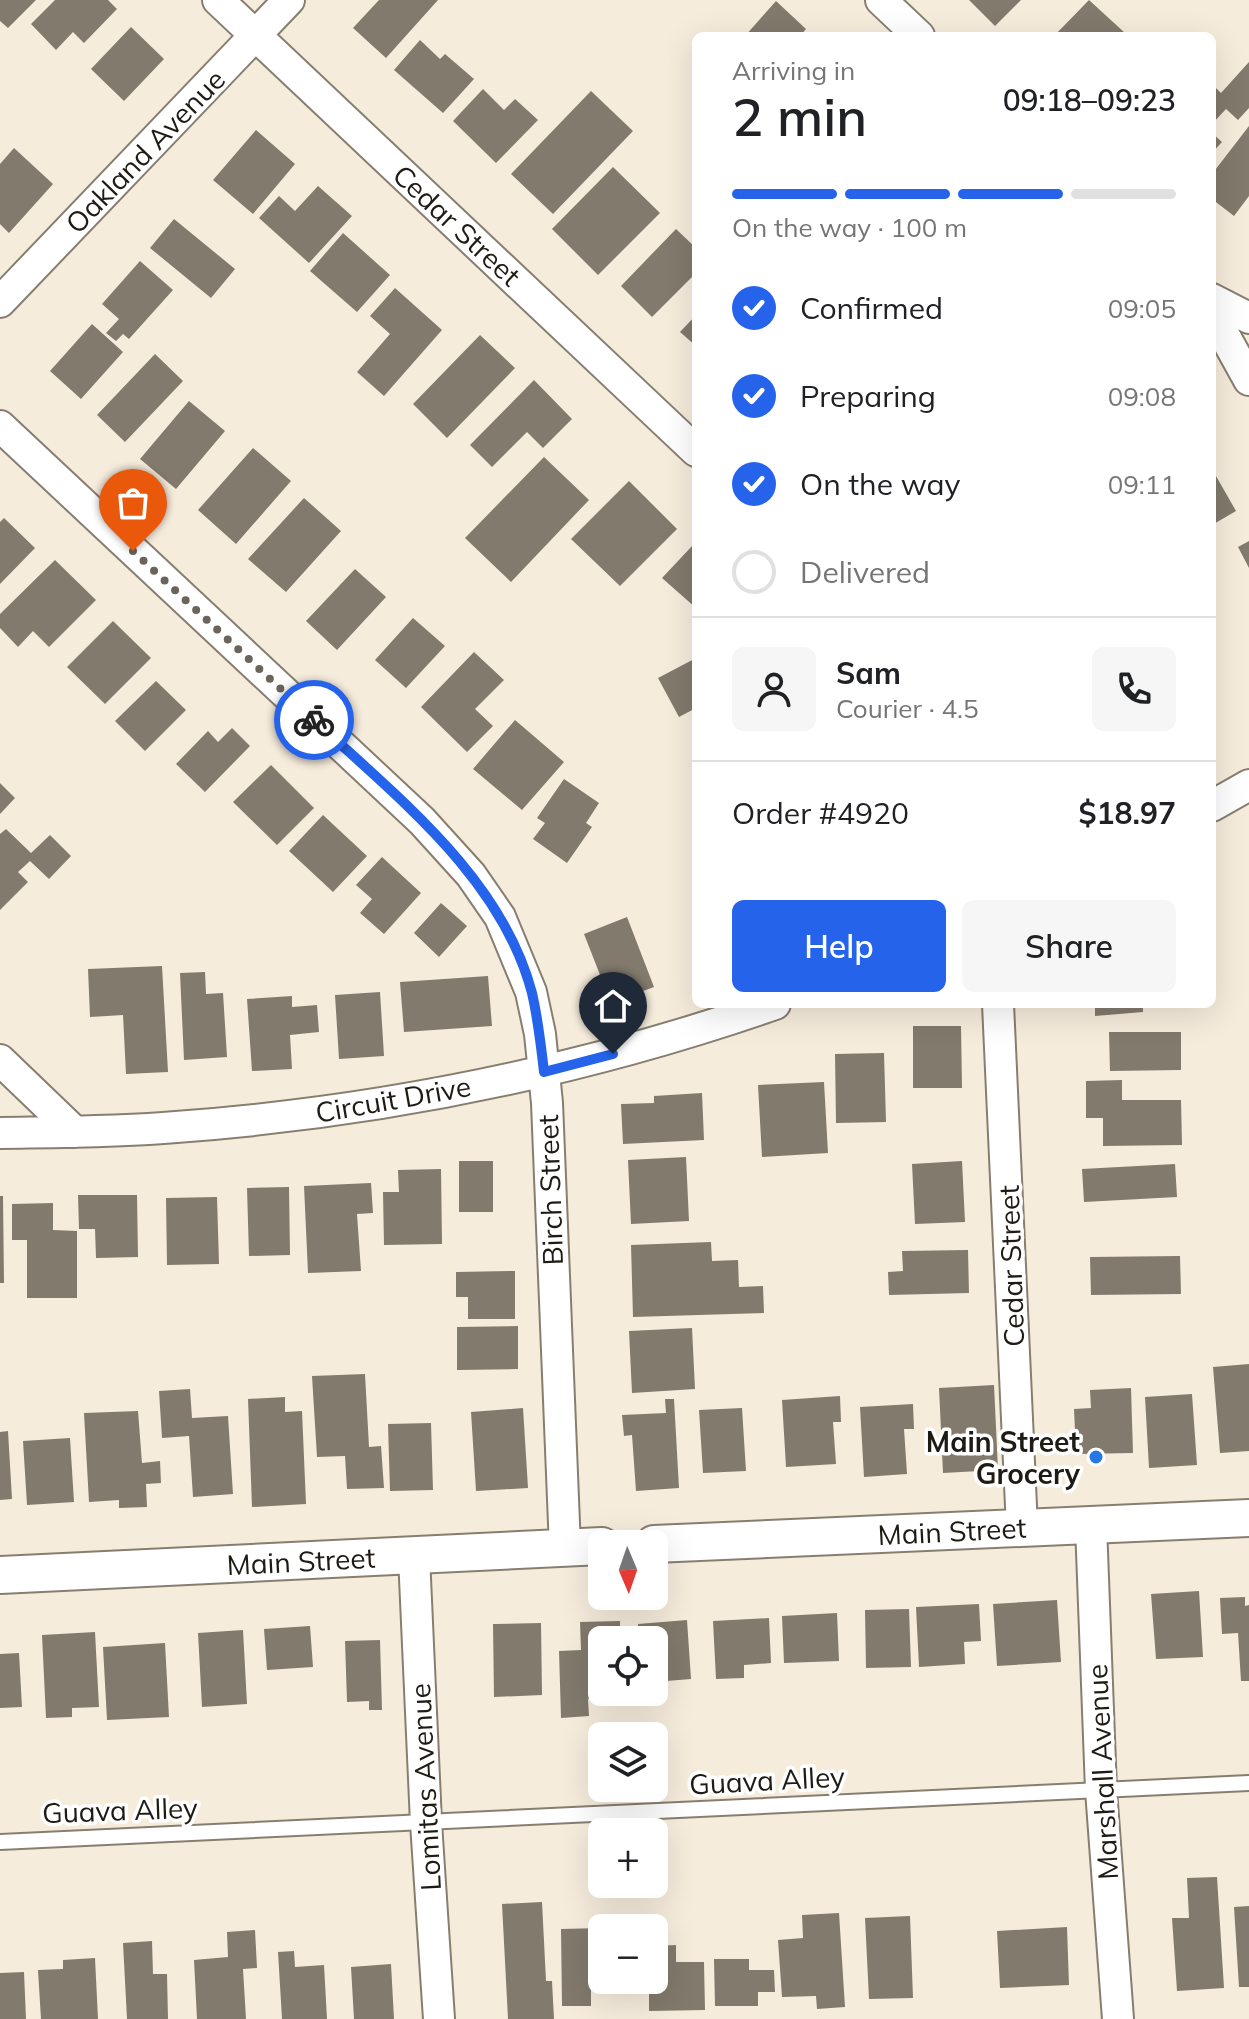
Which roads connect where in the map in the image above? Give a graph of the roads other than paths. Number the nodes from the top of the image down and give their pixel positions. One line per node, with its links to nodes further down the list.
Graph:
1 (218, 0): 5 (street, Cedar Street)
2 (289, 0): 5 (street, Oakland Avenue)
3 (881, 0): 4 (street)
4 (915, 32)
5 (255, 35): 7 (street, Oakland Avenue); 12 (street, Cedar Street)
6 (1216, 301): 8 (street)
7 (0, 302)
8 (1249, 318)
9 (1216, 320): 10 (street)
10 (1249, 380)
11 (0, 426): 18 (street, Birch Street)
12 (692, 447)
13 (1249, 785): 14 (street)
14 (1216, 804)
15 (763, 1008): 18 (street, Circuit Drive)
16 (998, 1008): 23 (street, Cedar Street)
17 (0, 1060): 19 (street)
18 (544, 1072): 19 (street, Circuit Drive); 26 (street, Birch Street)
19 (75, 1132): 20 (street, Circuit Drive)
20 (0, 1133)
21 (1249, 1518): 22 (street, Main Street)
22 (1091, 1525): 23 (street, Main Street); 30 (street, Marshall Avenue)
23 (1022, 1528): 24 (street, Main Street)
24 (668, 1543)
25 (588, 1547): 26 (street, Main Street)
26 (565, 1548): 27 (street, Main Street)
27 (414, 1556): 28 (street, Main Street); 31 (street, Lomitas Avenue)
28 (0, 1575)
29 (1249, 1783): 30 (lane, Guava Alley)
30 (1101, 1790): 31 (lane, Guava Alley); 34 (street, Marshall Avenue)
31 (426, 1823): 32 (lane, Guava Alley); 33 (street, Lomitas Avenue)
32 (0, 1842)
33 (439, 2019)
34 (1118, 2019)

